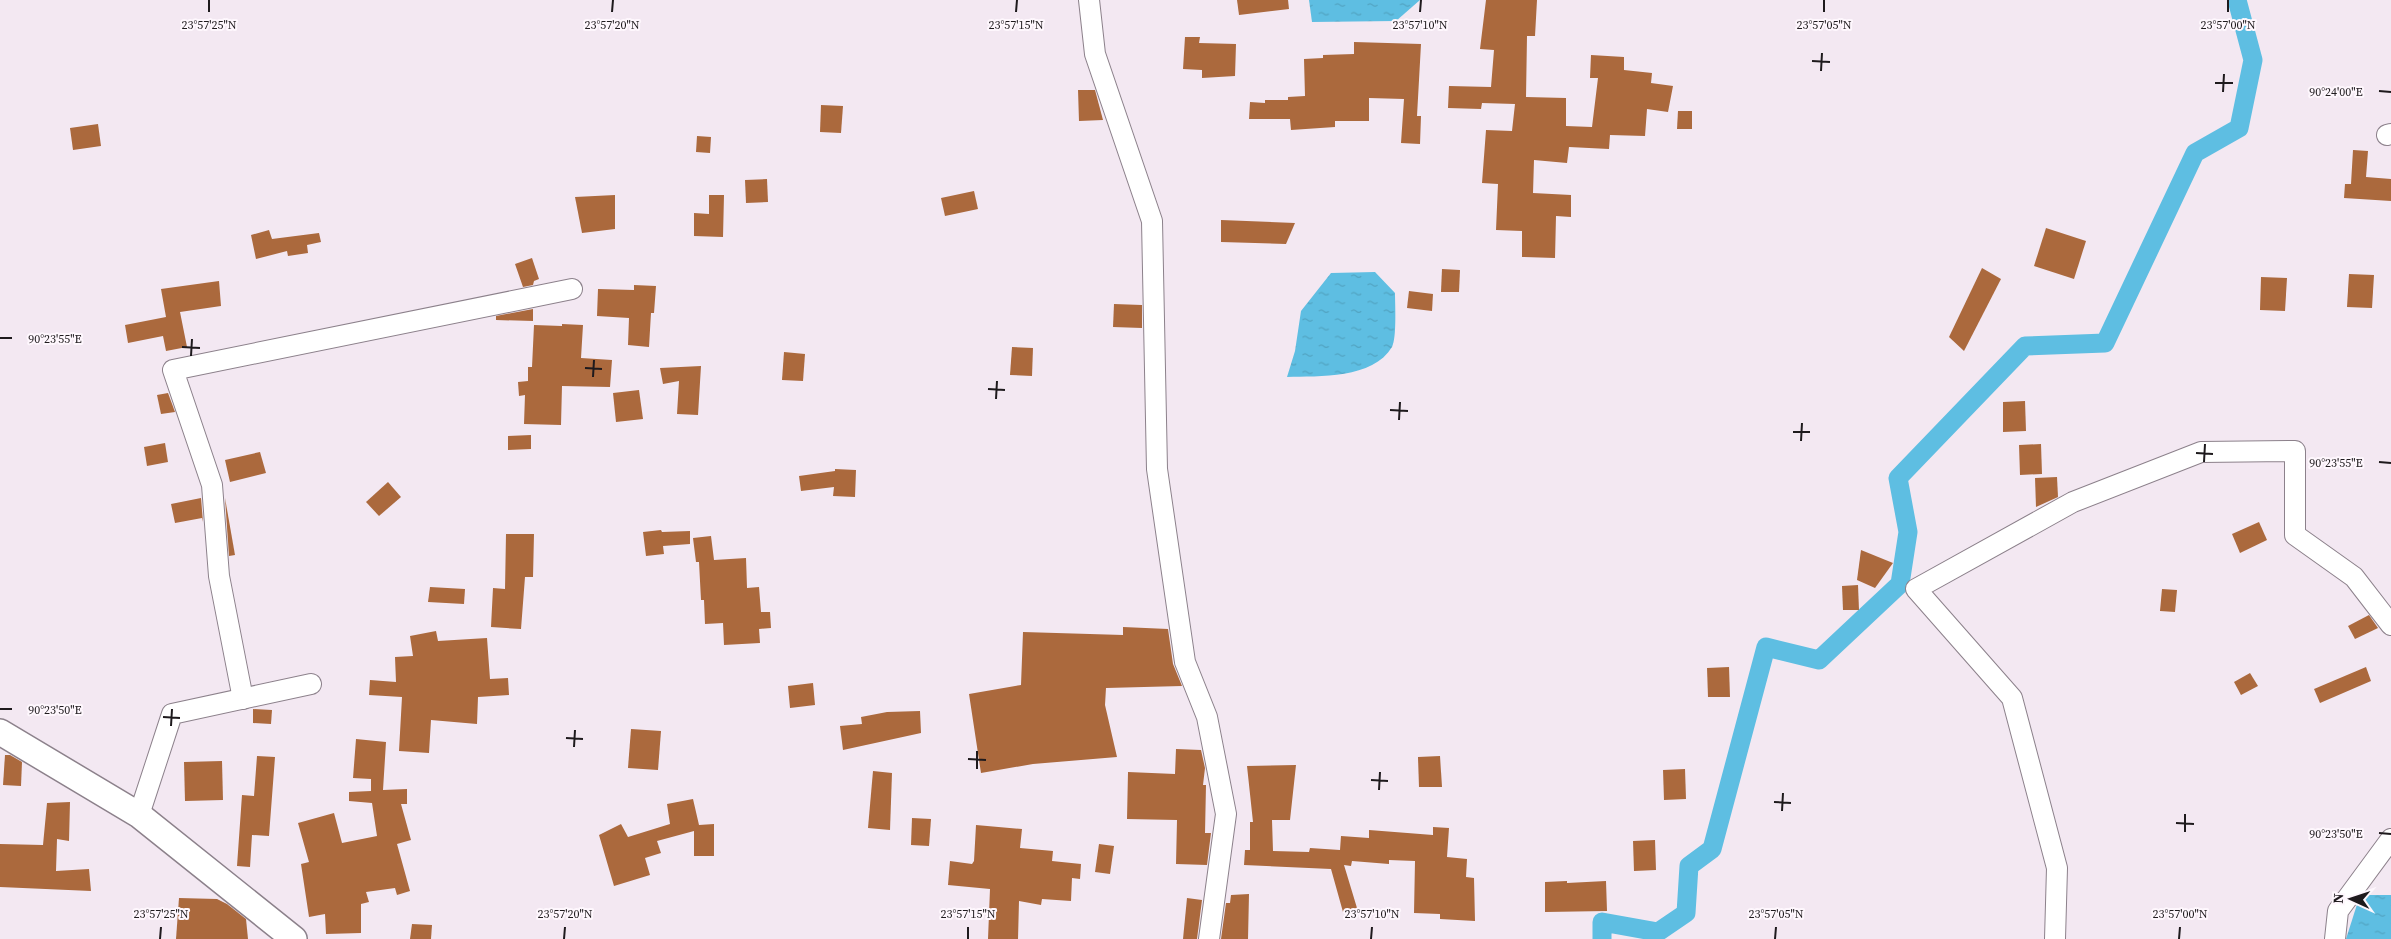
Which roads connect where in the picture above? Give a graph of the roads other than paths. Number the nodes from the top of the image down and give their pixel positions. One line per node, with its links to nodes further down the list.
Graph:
1 (1089, 0): 10 (street)
2 (572, 289): 5 (street)
3 (2391, 625): 11 (street)
4 (311, 684): 5 (street)
5 (244, 699): 7 (street)
6 (0, 732): 7 (main road)
7 (138, 815): 9 (main road)
8 (2391, 839): 12 (street)
9 (294, 939)
10 (1209, 939)
11 (2055, 939)
12 (2335, 939)

